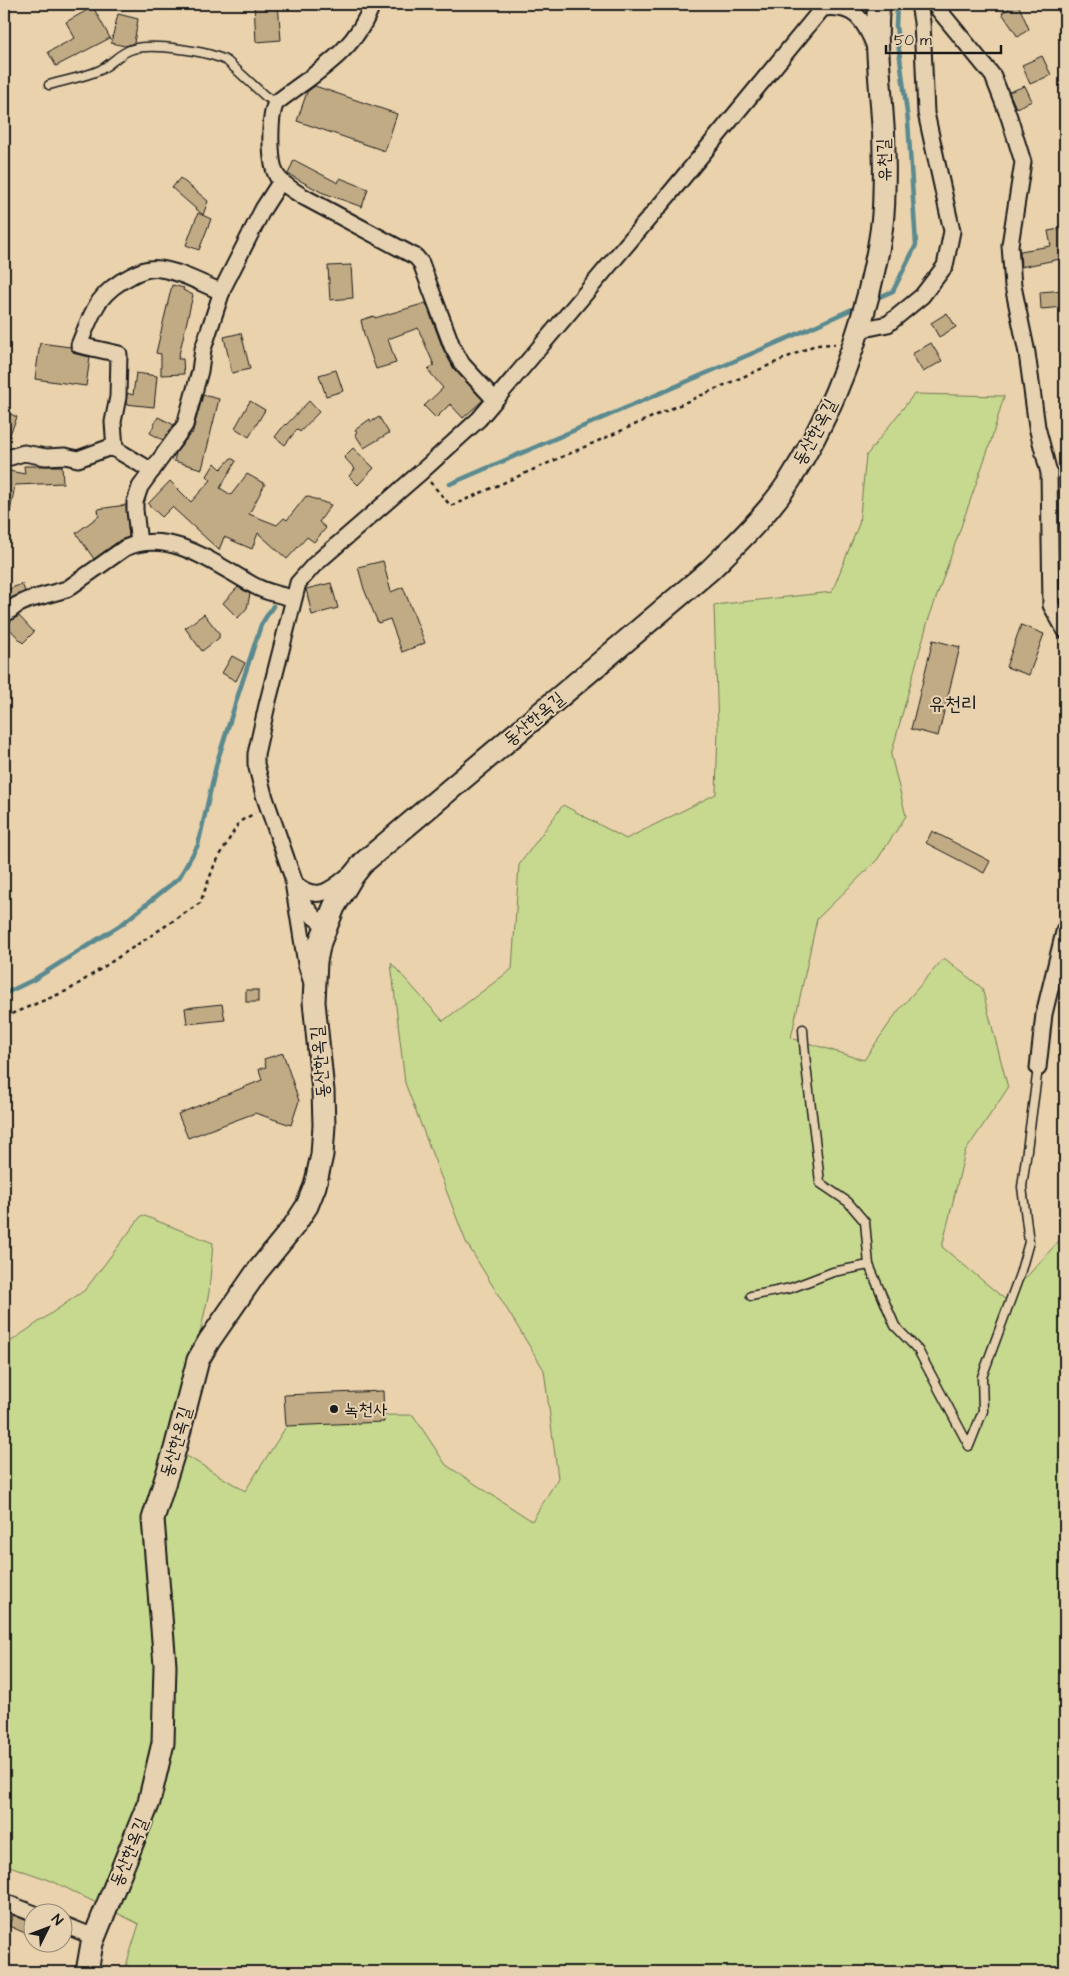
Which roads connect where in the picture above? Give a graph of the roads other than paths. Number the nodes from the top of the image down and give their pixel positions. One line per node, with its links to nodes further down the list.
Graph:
1 (372, 4): 8 (street)
2 (879, 4): 6 (street, 유천길)
3 (919, 4): 11 (street)
4 (934, 4): 19 (street)
5 (824, 6): 6 (street); 12 (street)
6 (876, 50): 11 (street, 유천길)
7 (49, 85): 8 (lane)
8 (276, 103): 9 (street)
9 (281, 181): 10 (street); 12 (street)
10 (222, 292): 13 (street); 15 (street)
11 (858, 330): 20 (street, 동산한옥길)
12 (496, 400): 17 (street)
13 (115, 449): 14 (street); 15 (street)
14 (4, 459)
15 (152, 471): 16 (street)
16 (139, 543): 17 (street); 18 (street)
17 (293, 598): 21 (street)
18 (4, 614)
19 (1065, 630)
20 (364, 862): 21 (street); 22 (street, 동산한옥길)
21 (293, 882): 22 (street); 24 (street)
22 (326, 926): 24 (street, 동산한옥길)
23 (1065, 928): 26 (street)
24 (314, 989): 32 (street, 동산한옥길)
25 (803, 1029): 27 (lane)
26 (1038, 1068): 27 (lane)
27 (869, 1265): 28 (lane)
28 (751, 1296)
29 (4, 1902): 30 (street)
30 (22, 1909)
31 (72, 1928): 32 (street)
32 (94, 1937): 33 (street, 동산한옥길)
33 (87, 1972)

